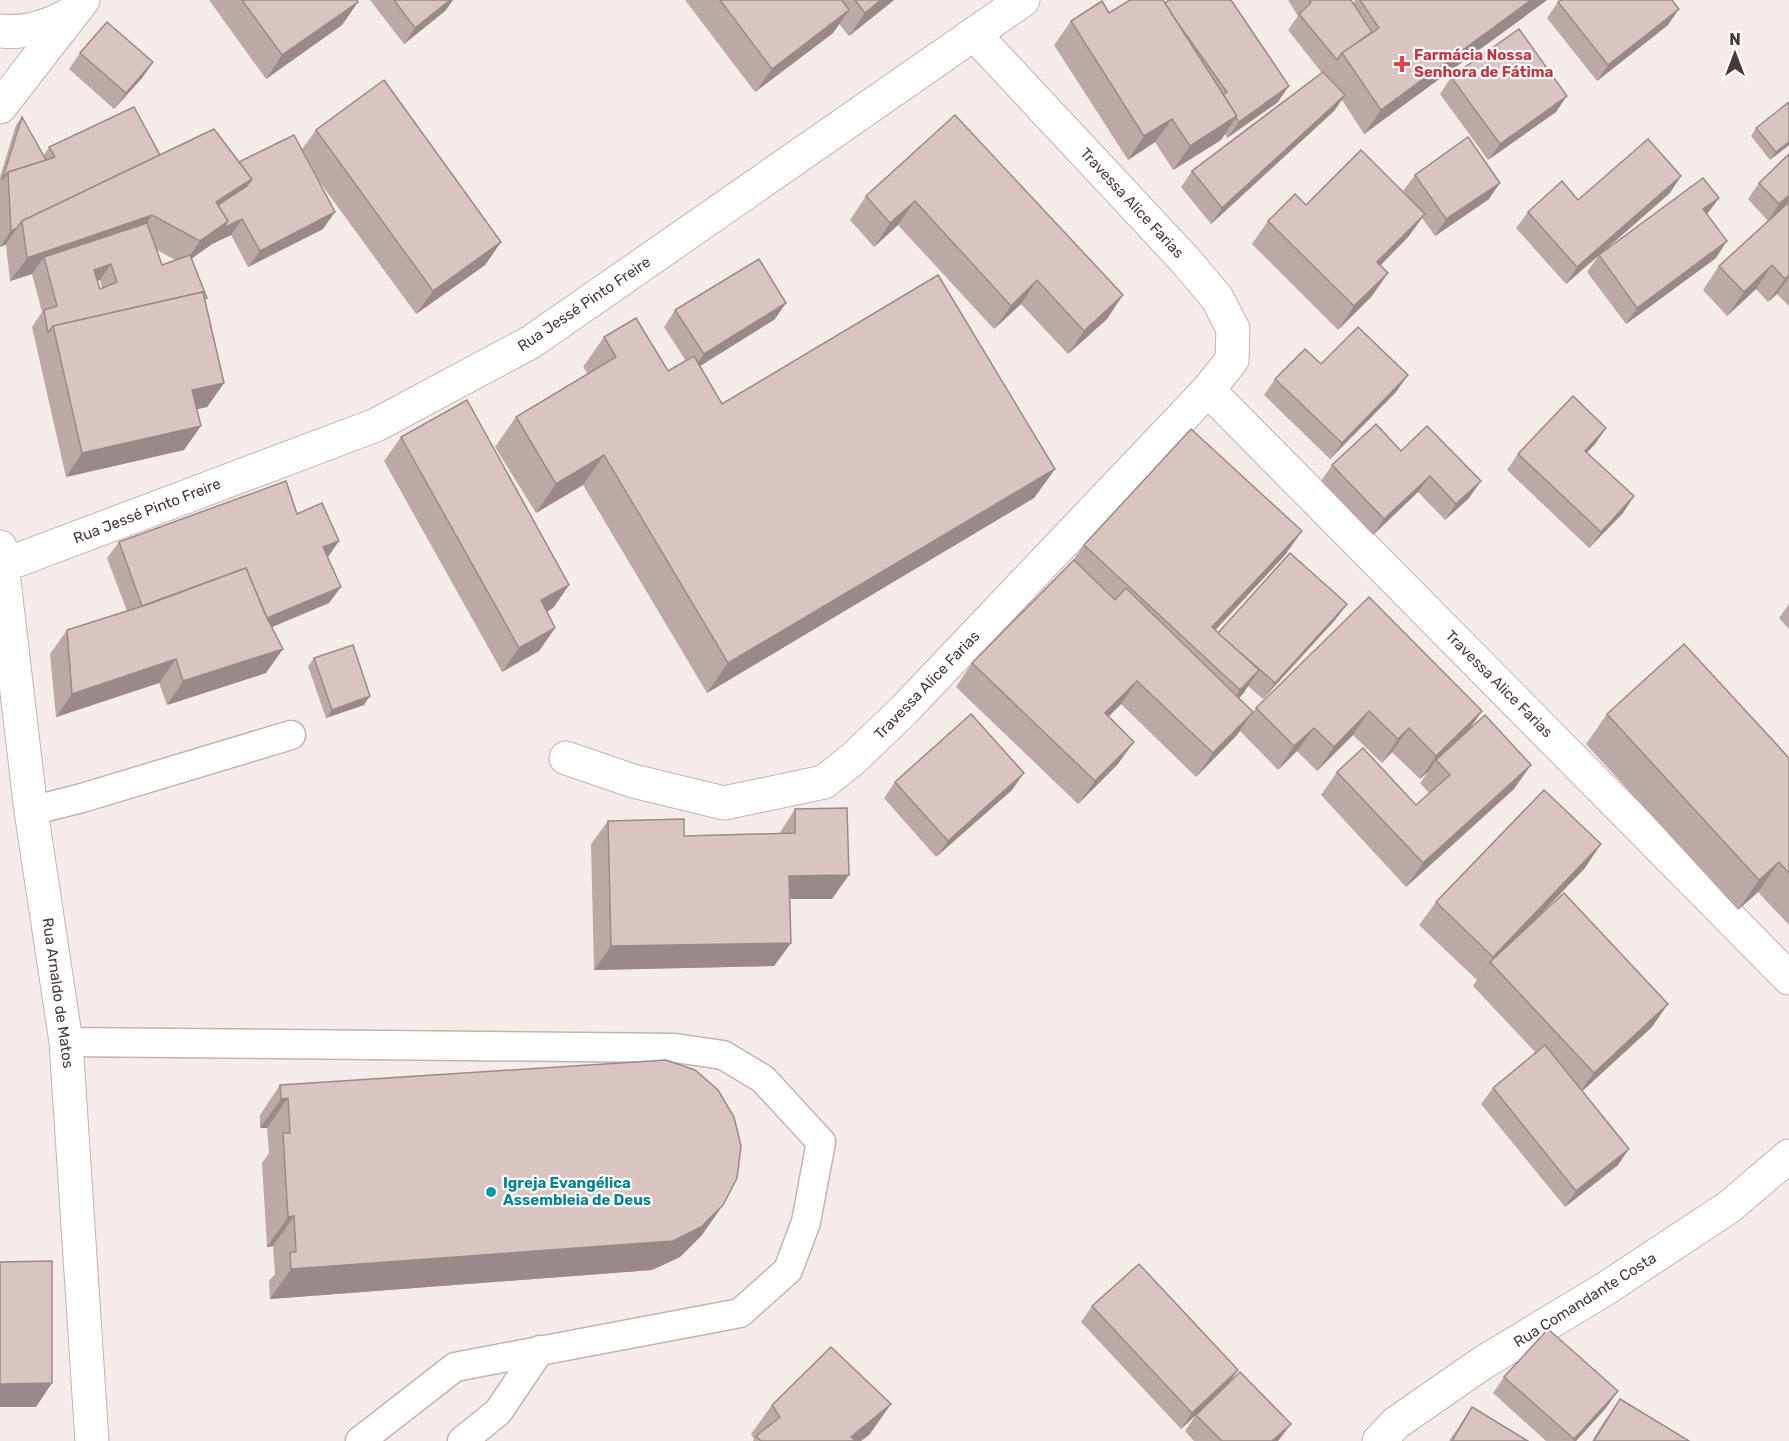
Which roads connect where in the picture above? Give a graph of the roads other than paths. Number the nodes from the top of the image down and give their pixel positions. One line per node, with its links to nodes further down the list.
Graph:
1 (1023, 0): 4 (street, Rua Jessé Pinto Freire)
2 (78, 6): 3 (street); 5 (street)
3 (0, 32)
4 (974, 34): 6 (street, Travessa Alice Farias); 7 (street, Rua Jessé Pinto Freire)
5 (0, 107)
6 (1208, 390): 9 (street, Travessa Alice Farias); 11 (street, Travessa Alice Farias)
7 (1, 556): 10 (street, Rua Arnaldo de Matos)
8 (291, 735): 10 (lane)
9 (566, 758)
10 (31, 811): 12 (street, Rua Arnaldo de Matos)
11 (1789, 978)
12 (66, 1042): 14 (lane); 15 (street, Rua Arnaldo de Matos)
13 (1789, 1156): 18 (street, Rua Comandante Costa)
14 (540, 1350): 16 (lane); 17 (lane)
15 (92, 1441)
16 (360, 1441)
17 (462, 1441)
18 (1379, 1441)

